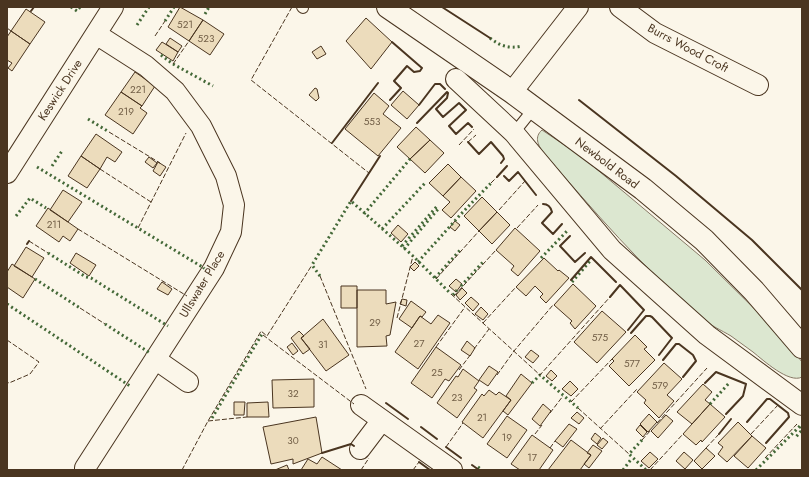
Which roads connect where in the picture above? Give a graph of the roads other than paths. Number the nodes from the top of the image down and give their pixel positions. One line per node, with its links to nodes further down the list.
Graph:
1 (113, 7): 5 (street, Keswick Drive)
2 (388, 7): 8 (main road, Newbold Road)
3 (578, 7): 8 (street)
4 (620, 7): 7 (street, Burrs Wood Croft)
5 (96, 34): 11 (street, Keswick Drive); 13 (street, Ullswater Place)
6 (456, 79): 10 (street)
7 (758, 85)
8 (512, 92): 9 (main road, Newbold Road)
9 (534, 108): 10 (lane); 12 (main road, Newbold Road)
10 (514, 133): 16 (street)
11 (7, 173)
12 (802, 347)
13 (154, 359): 14 (street); 19 (street, Ullswater Place)
14 (188, 382)
15 (361, 405): 17 (street)
16 (802, 405)
17 (382, 420): 18 (street); 20 (street)
18 (360, 449)
19 (85, 468)
20 (452, 470)

